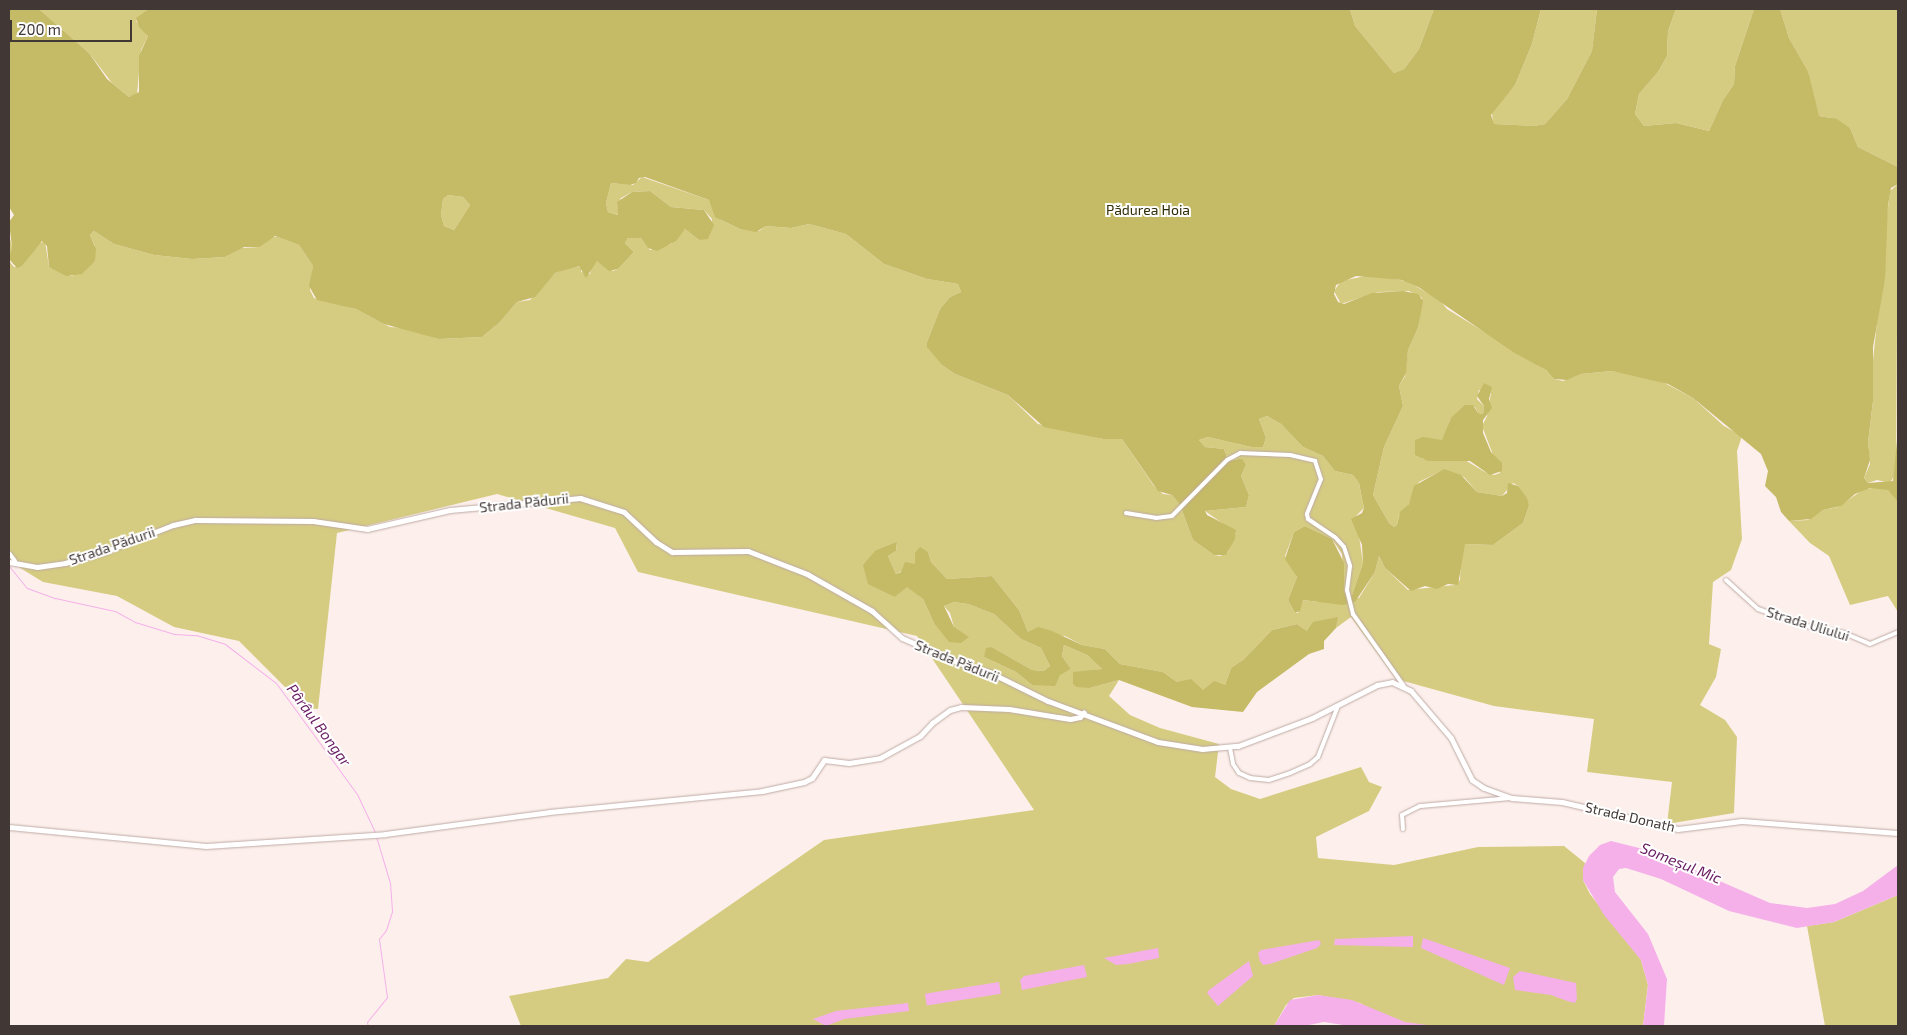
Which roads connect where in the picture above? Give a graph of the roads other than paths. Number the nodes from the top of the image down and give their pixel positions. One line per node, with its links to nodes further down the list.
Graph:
1 (1126, 513): 6 (street)
2 (9, 553): 3 (street)
3 (11, 562): 8 (street, Strada Pădurii)
4 (1726, 580): 5 (street, Strada Uliului)
5 (1898, 632)
6 (1404, 686): 7 (street, Strada Pădurii); 10 (street, Strada Donath)
7 (1338, 706): 9 (street, Strada Pădurii); 9 (street)
8 (1084, 712): 9 (street, Strada Pădurii); 11 (street)
9 (1230, 748)
10 (1512, 798): 12 (street); 13 (street, Strada Donath)
11 (9, 827)
12 (1403, 829)
13 (1898, 833)

